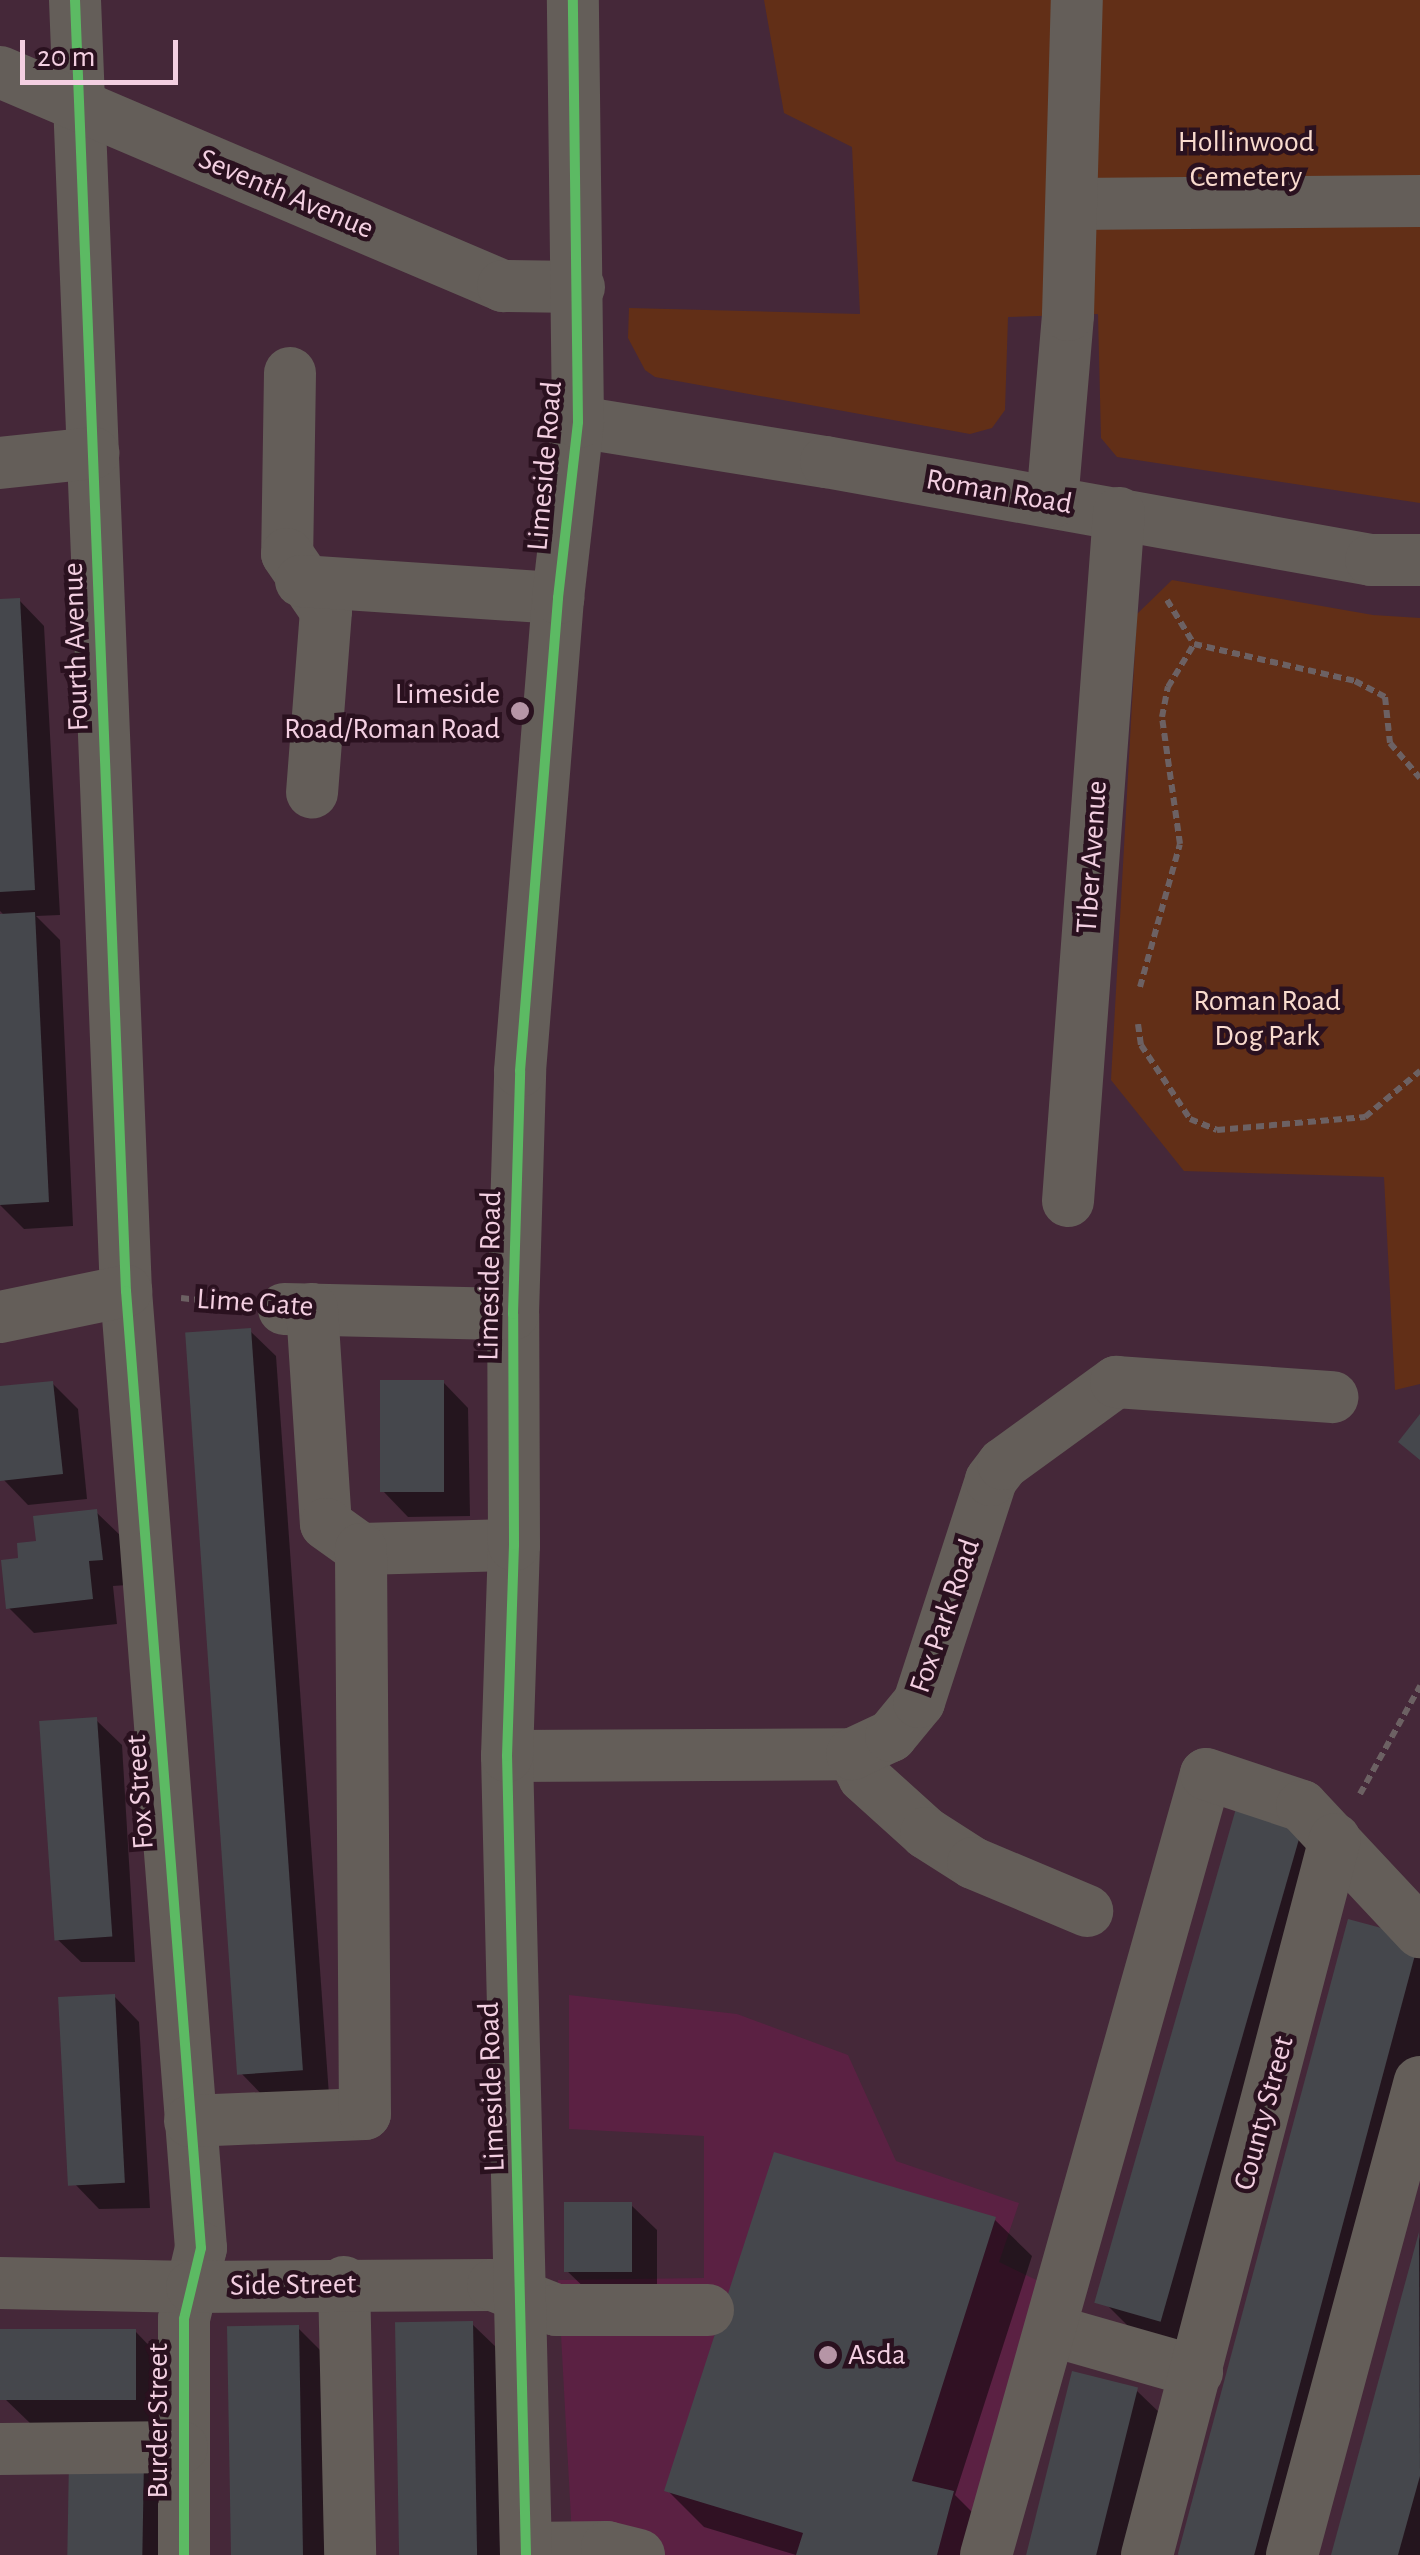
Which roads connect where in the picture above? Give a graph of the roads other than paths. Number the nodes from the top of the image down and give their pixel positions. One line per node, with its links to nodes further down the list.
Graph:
1 (75, 0): 5 (street, Fourth Avenue)
2 (573, 0): 8 (street, Limeside Road)
3 (1077, 0): 7 (street)
4 (0, 72): 5 (street, Seventh Avenue)
5 (77, 106): 8 (street, Seventh Avenue); 11 (street, Fourth Avenue)
6 (1420, 201): 7 (street)
7 (1073, 204): 13 (street)
8 (579, 287): 10 (street, Limeside Road)
9 (290, 373): 16 (street)
10 (578, 422): 13 (street, Roman Road); 17 (street, Limeside Road)
11 (93, 453): 12 (street); 20 (street, Fourth Avenue)
12 (0, 462)
13 (1052, 502): 14 (street, Roman Road)
14 (1119, 513): 15 (street, Roman Road); 19 (street, Tiber Avenue)
15 (1420, 560)
16 (301, 580): 17 (street); 18 (street)
17 (558, 598): 21 (street, Limeside Road)
18 (312, 792)
19 (1068, 1201)
20 (126, 1291): 22 (street); 32 (street, Fox Street)
21 (514, 1314): 24 (street, Limeside Road); 25 (street, Lime Gate)
22 (0, 1317)
23 (1332, 1397): 26 (street, Fox Park Road)
24 (514, 1545): 25 (street); 27 (street, Limeside Road)
25 (361, 1549): 32 (street)
26 (852, 1754): 27 (street, Fox Park Road); 29 (street)
27 (507, 1756): 36 (street, Limeside Road)
28 (1335, 1839): 30 (street); 38 (street); 39 (street, County Street)
29 (1087, 1912)
30 (1420, 1932)
31 (1420, 2082): 48 (street)
32 (190, 2120): 35 (street, Fox Street)
33 (344, 2282): 35 (street, Side Street); 36 (street, Side Street); 44 (street)
34 (0, 2283): 35 (street, Side Street)
35 (192, 2287): 40 (street, Burder Street)
36 (523, 2298): 37 (street, Side Street); 42 (street, Limeside Road)
37 (708, 2310)
38 (1050, 2330): 39 (street); 46 (street)
39 (1197, 2372): 47 (street, County Street)
40 (182, 2447): 41 (street); 43 (street, Burder Street)
41 (0, 2449)
42 (526, 2552): 45 (street)
43 (184, 2555)
44 (350, 2555)
45 (639, 2555)
46 (986, 2555)
47 (1146, 2555)
48 (1292, 2555)

